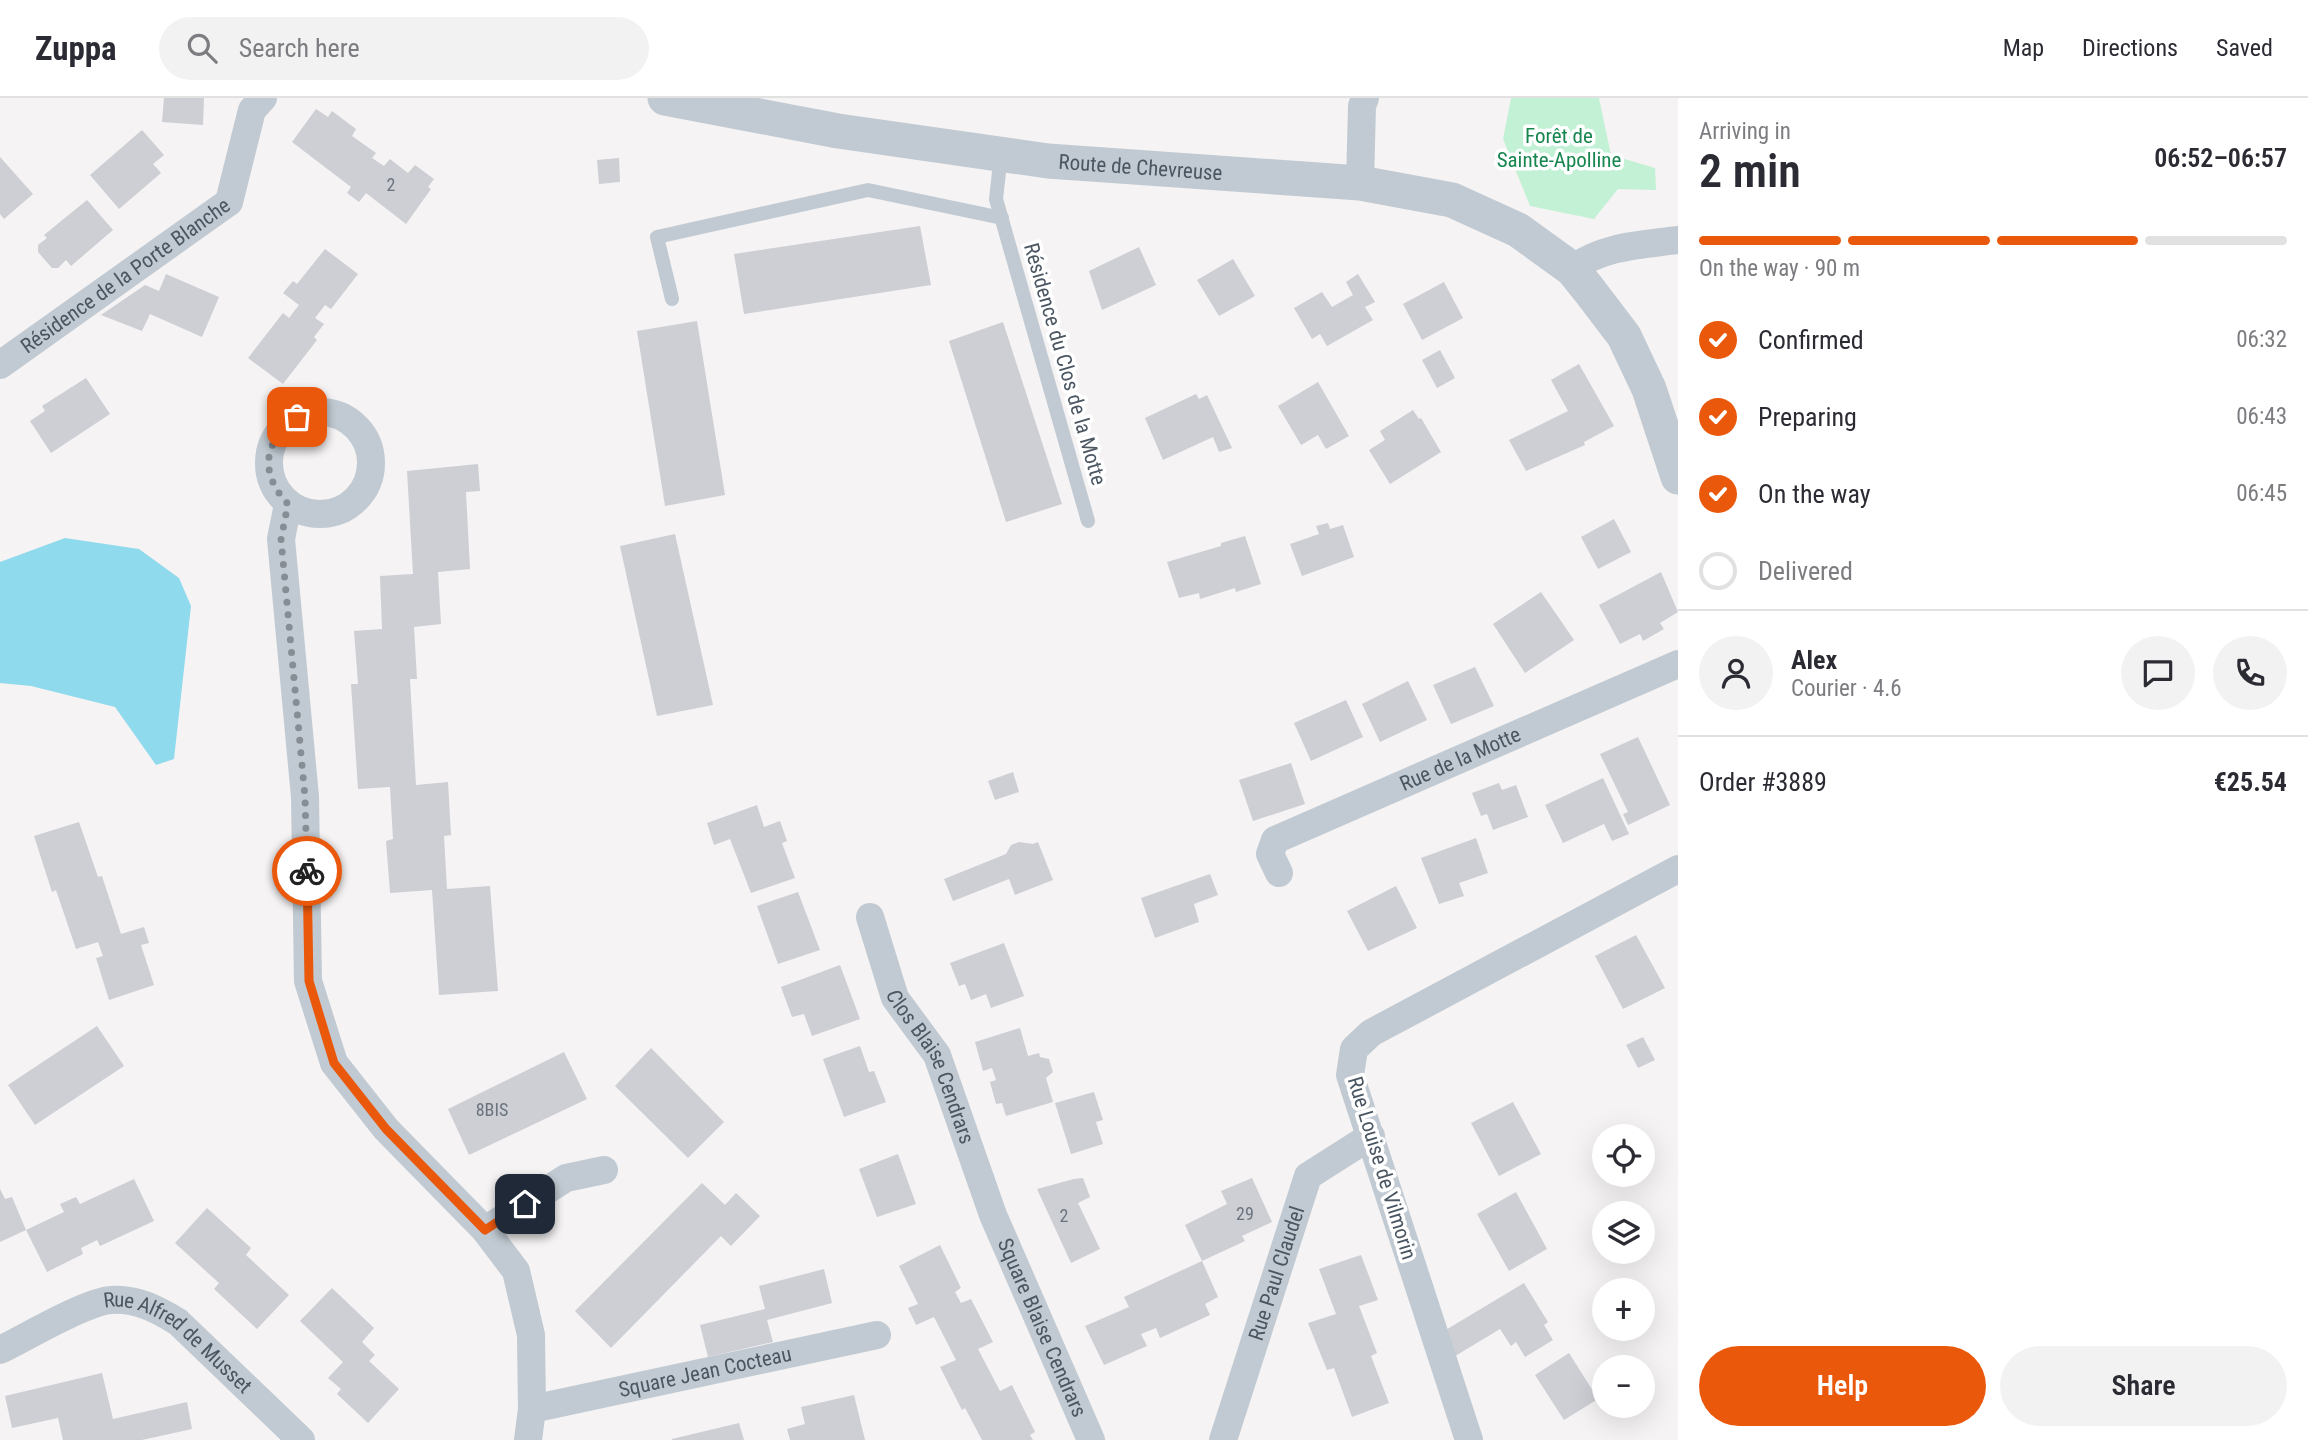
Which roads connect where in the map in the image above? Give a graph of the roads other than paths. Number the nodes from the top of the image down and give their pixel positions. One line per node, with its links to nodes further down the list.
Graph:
1 (263, 98): 10 (street, Résidence de la Porte Blanche)
2 (665, 98): 4 (street, Route de Chevreuse)
3 (1365, 98): 5 (street)
4 (1001, 154): 5 (street, Route de Chevreuse); 6 (lane, Résidence du Clos de la Motte)
5 (1360, 183): 8 (street, Route de Chevreuse)
6 (1002, 218): 9 (lane); 13 (lane, Résidence du Clos de la Motte)
7 (1678, 240): 8 (street)
8 (1580, 280): 11 (street, Route de Chevreuse)
9 (672, 299)
10 (0, 365)
11 (1678, 477)
12 (288, 504): 21 (street)
13 (1088, 521)
14 (1678, 664): 16 (street, Rue de la Motte)
15 (1678, 869): 18 (street, Rue Louise de Vilmorin)
16 (1279, 873)
17 (870, 917): 20 (street, Clos Blaise Cendrars)
18 (1371, 1136): 28 (street, Rue Paul Claudel); 29 (street, Rue Louise de Vilmorin)
19 (604, 1170): 21 (street)
20 (993, 1215): 27 (street, Square Blaise Cendrars)
21 (485, 1230): 24 (street)
22 (877, 1335): 24 (street, Square Jean Cocteau)
23 (0, 1350): 25 (street, Rue Alfred de Musset)
24 (532, 1409): 26 (street)
25 (301, 1440)
26 (528, 1440)
27 (1091, 1440)
28 (1223, 1440)
29 (1469, 1440)

